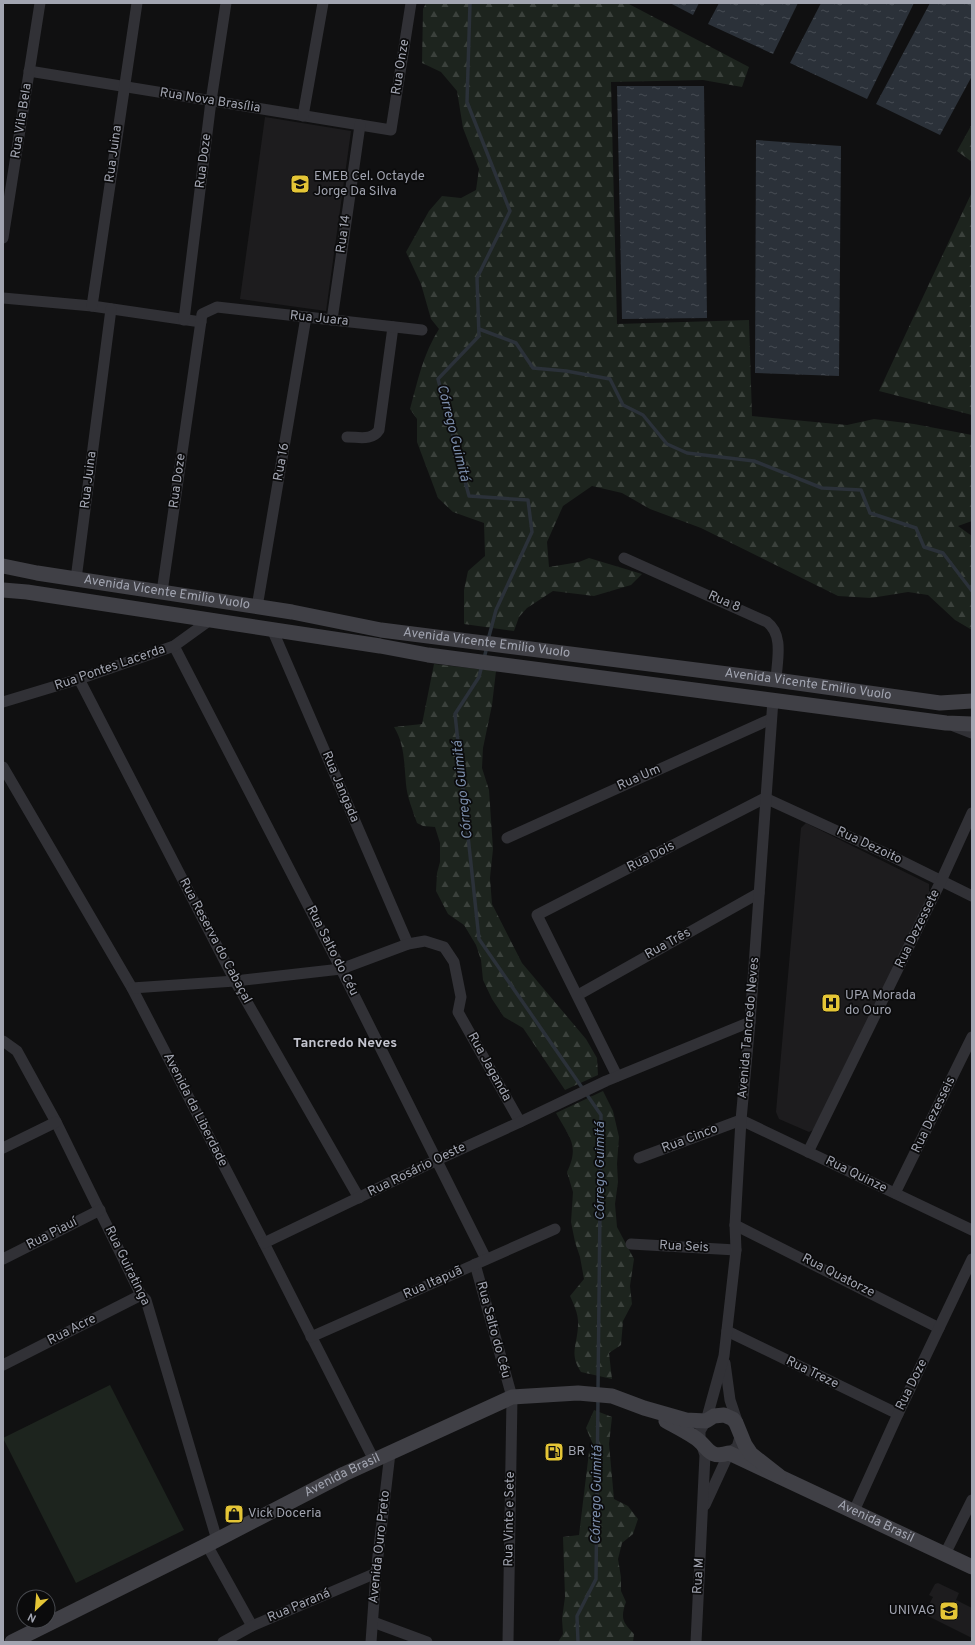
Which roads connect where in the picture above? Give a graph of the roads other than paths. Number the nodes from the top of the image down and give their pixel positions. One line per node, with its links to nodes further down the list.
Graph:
1 (40, 3): 6 (street, Rua Vila Bela)
2 (137, 3): 7 (street, Rua Juina)
3 (226, 3): 8 (street, Rua Doze)
4 (322, 3): 9 (street)
5 (411, 3): 11 (street, Rua Onze)
6 (29, 71): 7 (street, Rua Nova Brasília); 12 (street, Rua Vila Bela)
7 (124, 87): 8 (street, Rua Nova Brasília); 14 (street, Rua Juina)
8 (212, 101): 9 (street, Rua Nova Brasília); 17 (street, Rua Doze)
9 (303, 116): 10 (street, Rua Nova Brasília)
10 (360, 125): 11 (street, Rua Nova Brasília); 18 (street, Rua 14)
11 (391, 130)
12 (3, 238)
13 (3, 298): 14 (street)
14 (92, 306): 15 (street)
15 (111, 309): 17 (street); 25 (street, Rua Juina)
16 (306, 317): 18 (street, Rua Juara); 19 (street, Rua Juara); 28 (street, Rua 16)
17 (184, 320): 19 (street)
18 (332, 320): 20 (street, Rua Juara)
19 (201, 322): 27 (street, Rua Doze)
20 (393, 327): 21 (street, Rua Juara); 22 (street)
21 (422, 330)
22 (347, 437)
23 (624, 558): 33 (street, Rua 8)
24 (3, 566): 25 (main road, Avenida Vicente Emilio Vuolo)
25 (76, 579): 27 (main road, Avenida Vicente Emilio Vuolo)
26 (3, 590): 29 (main road, Avenida Vicente Emilio Vuolo)
27 (162, 592): 28 (main road, Avenida Vicente Emilio Vuolo)
28 (257, 607): 33 (main road, Avenida Vicente Emilio Vuolo)
29 (210, 620): 30 (main road, Avenida Vicente Emilio Vuolo); 31 (street, Rua Pontes Lacerda)
30 (272, 629): 34 (main road, Avenida Vicente Emilio Vuolo); 48 (street, Rua Jangada)
31 (174, 646): 32 (street, Rua Pontes Lacerda); 49 (street, Rua Salto do Céu)
32 (79, 679): 36 (street, Rua Pontes Lacerda); 50 (street, Rua Reserva do Cabaçal)
33 (776, 680): 35 (main road, Avenida Vicente Emilio Vuolo)
34 (773, 700): 37 (street, Avenida Tancredo Neves); 38 (main road, Avenida Vicente Emilio Vuolo)
35 (972, 701)
36 (3, 702)
37 (771, 719): 42 (street, Avenida Tancredo Neves); 44 (street, Rua Um)
38 (946, 723): 39 (main road, Avenida Vicente Emilio Vuolo); 40 (street)
39 (972, 724)
40 (972, 733)
41 (3, 766): 51 (street, Avenida da Liberdade)
42 (765, 798): 45 (street, Rua Dezoito); 46 (street, Avenida Tancredo Neves); 52 (street, Rua Dois)
43 (972, 813): 45 (street, Rua Dezessete)
44 (507, 838)
45 (941, 881): 47 (street, Rua Dezoito); 61 (street, Rua Dezessete)
46 (759, 893): 52 (street, Rua Três); 53 (street, Avenida Tancredo Neves)
47 (972, 896)
48 (408, 944): 49 (street); 59 (street, Rua Jaganda)
49 (341, 969): 50 (street); 63 (street, Rua Salto do Céu)
50 (235, 981): 51 (street); 65 (street, Rua Reserva do Cabaçal)
51 (132, 988): 70 (street, Avenida da Liberdade)
52 (578, 994): 56 (street)
53 (750, 1022): 56 (street); 57 (street, Avenida Tancredo Neves)
54 (972, 1037): 64 (street, Rua Dezesseis)
55 (3, 1041): 58 (street, Rua Guiratinga)
56 (617, 1076): 59 (street, Rua Rosário Oeste)
57 (741, 1120): 61 (street, Rua Quinze); 62 (street, Rua Cinco); 67 (street, Avenida Tancredo Neves)
58 (56, 1122): 60 (street); 66 (street, Rua Guiratinga)
59 (520, 1122): 63 (street, Rua Rosário Oeste)
60 (3, 1148)
61 (808, 1152): 64 (street, Rua Quinze)
62 (639, 1158)
63 (437, 1160): 65 (street, Rua Rosário Oeste); 74 (street, Rua Salto do Céu)
64 (895, 1194): 69 (street, Rua Quinze)
65 (359, 1198): 70 (street, Rua Rosário Oeste)
66 (100, 1210): 73 (street, Rua Piauí); 77 (street, Rua Guiratinga)
67 (735, 1225): 72 (street, Avenida Tancredo Neves); 78 (street, Rua Quatorze)
68 (555, 1229): 74 (street, Rua Itapuã)
69 (972, 1230)
70 (264, 1243): 80 (street, Avenida da Liberdade)
71 (631, 1244): 72 (street, Rua Seis)
72 (736, 1250): 79 (street, Avenida Tancredo Neves)
73 (3, 1259)
74 (486, 1259): 76 (street, Rua Itapuã)
75 (972, 1259): 78 (street, Rua Doze)
76 (475, 1264): 80 (street, Rua Itapuã); 83 (street, Rua Salto do Céu)
77 (141, 1295): 82 (street, Rua Acre); 96 (street, Rua Guiratinga)
78 (939, 1328): 85 (street, Rua Doze)
79 (727, 1331): 81 (street, Avenida Tancredo Neves); 85 (street, Rua Treze)
80 (311, 1337): 91 (street, Avenida da Liberdade)
81 (724, 1356): 86 (street); 87 (street)
82 (3, 1365)
83 (512, 1397): 84 (main road, Avenida Brasil); 89 (main road, Avenida Brasil); 106 (street, Rua Vinte e Sete)
84 (644, 1408): 86 (main road, Avenida Brasil); 88 (main road, Avenida Brasil)
85 (898, 1414): 95 (street, Rua Doze)
86 (706, 1421): 87 (main road, Avenida Brasil); 88 (street)
87 (739, 1427): 90 (street); 92 (main road, Avenida Brasil)
88 (702, 1443): 90 (main road, Avenida Brasil); 94 (street, Rua M)
89 (390, 1453): 91 (main road, Avenida Brasil); 99 (street, Avenida Ouro Preto)
90 (729, 1453): 92 (main road, Avenida Brasil); 94 (street)
91 (374, 1460): 96 (main road, Avenida Brasil)
92 (779, 1476): 95 (main road, Avenida Brasil)
93 (972, 1500): 97 (street)
94 (703, 1510): 107 (street, Rua M)
95 (854, 1511): 97 (main road, Avenida Brasil)
96 (212, 1543): 101 (street, Rua Guiratinga); 102 (main road, Avenida Brasil)
97 (945, 1554): 98 (main road, Avenida Brasil)
98 (972, 1567)
99 (376, 1573): 100 (street, Avenida Ouro Preto); 101 (street, Rua Paraná)
100 (373, 1622): 104 (street, Avenida Ouro Preto); 105 (street)
101 (252, 1626): 103 (street, Rua Paraná)
102 (12, 1642)
103 (224, 1642)
104 (371, 1642)
105 (427, 1642)
106 (508, 1642)
107 (696, 1642)

